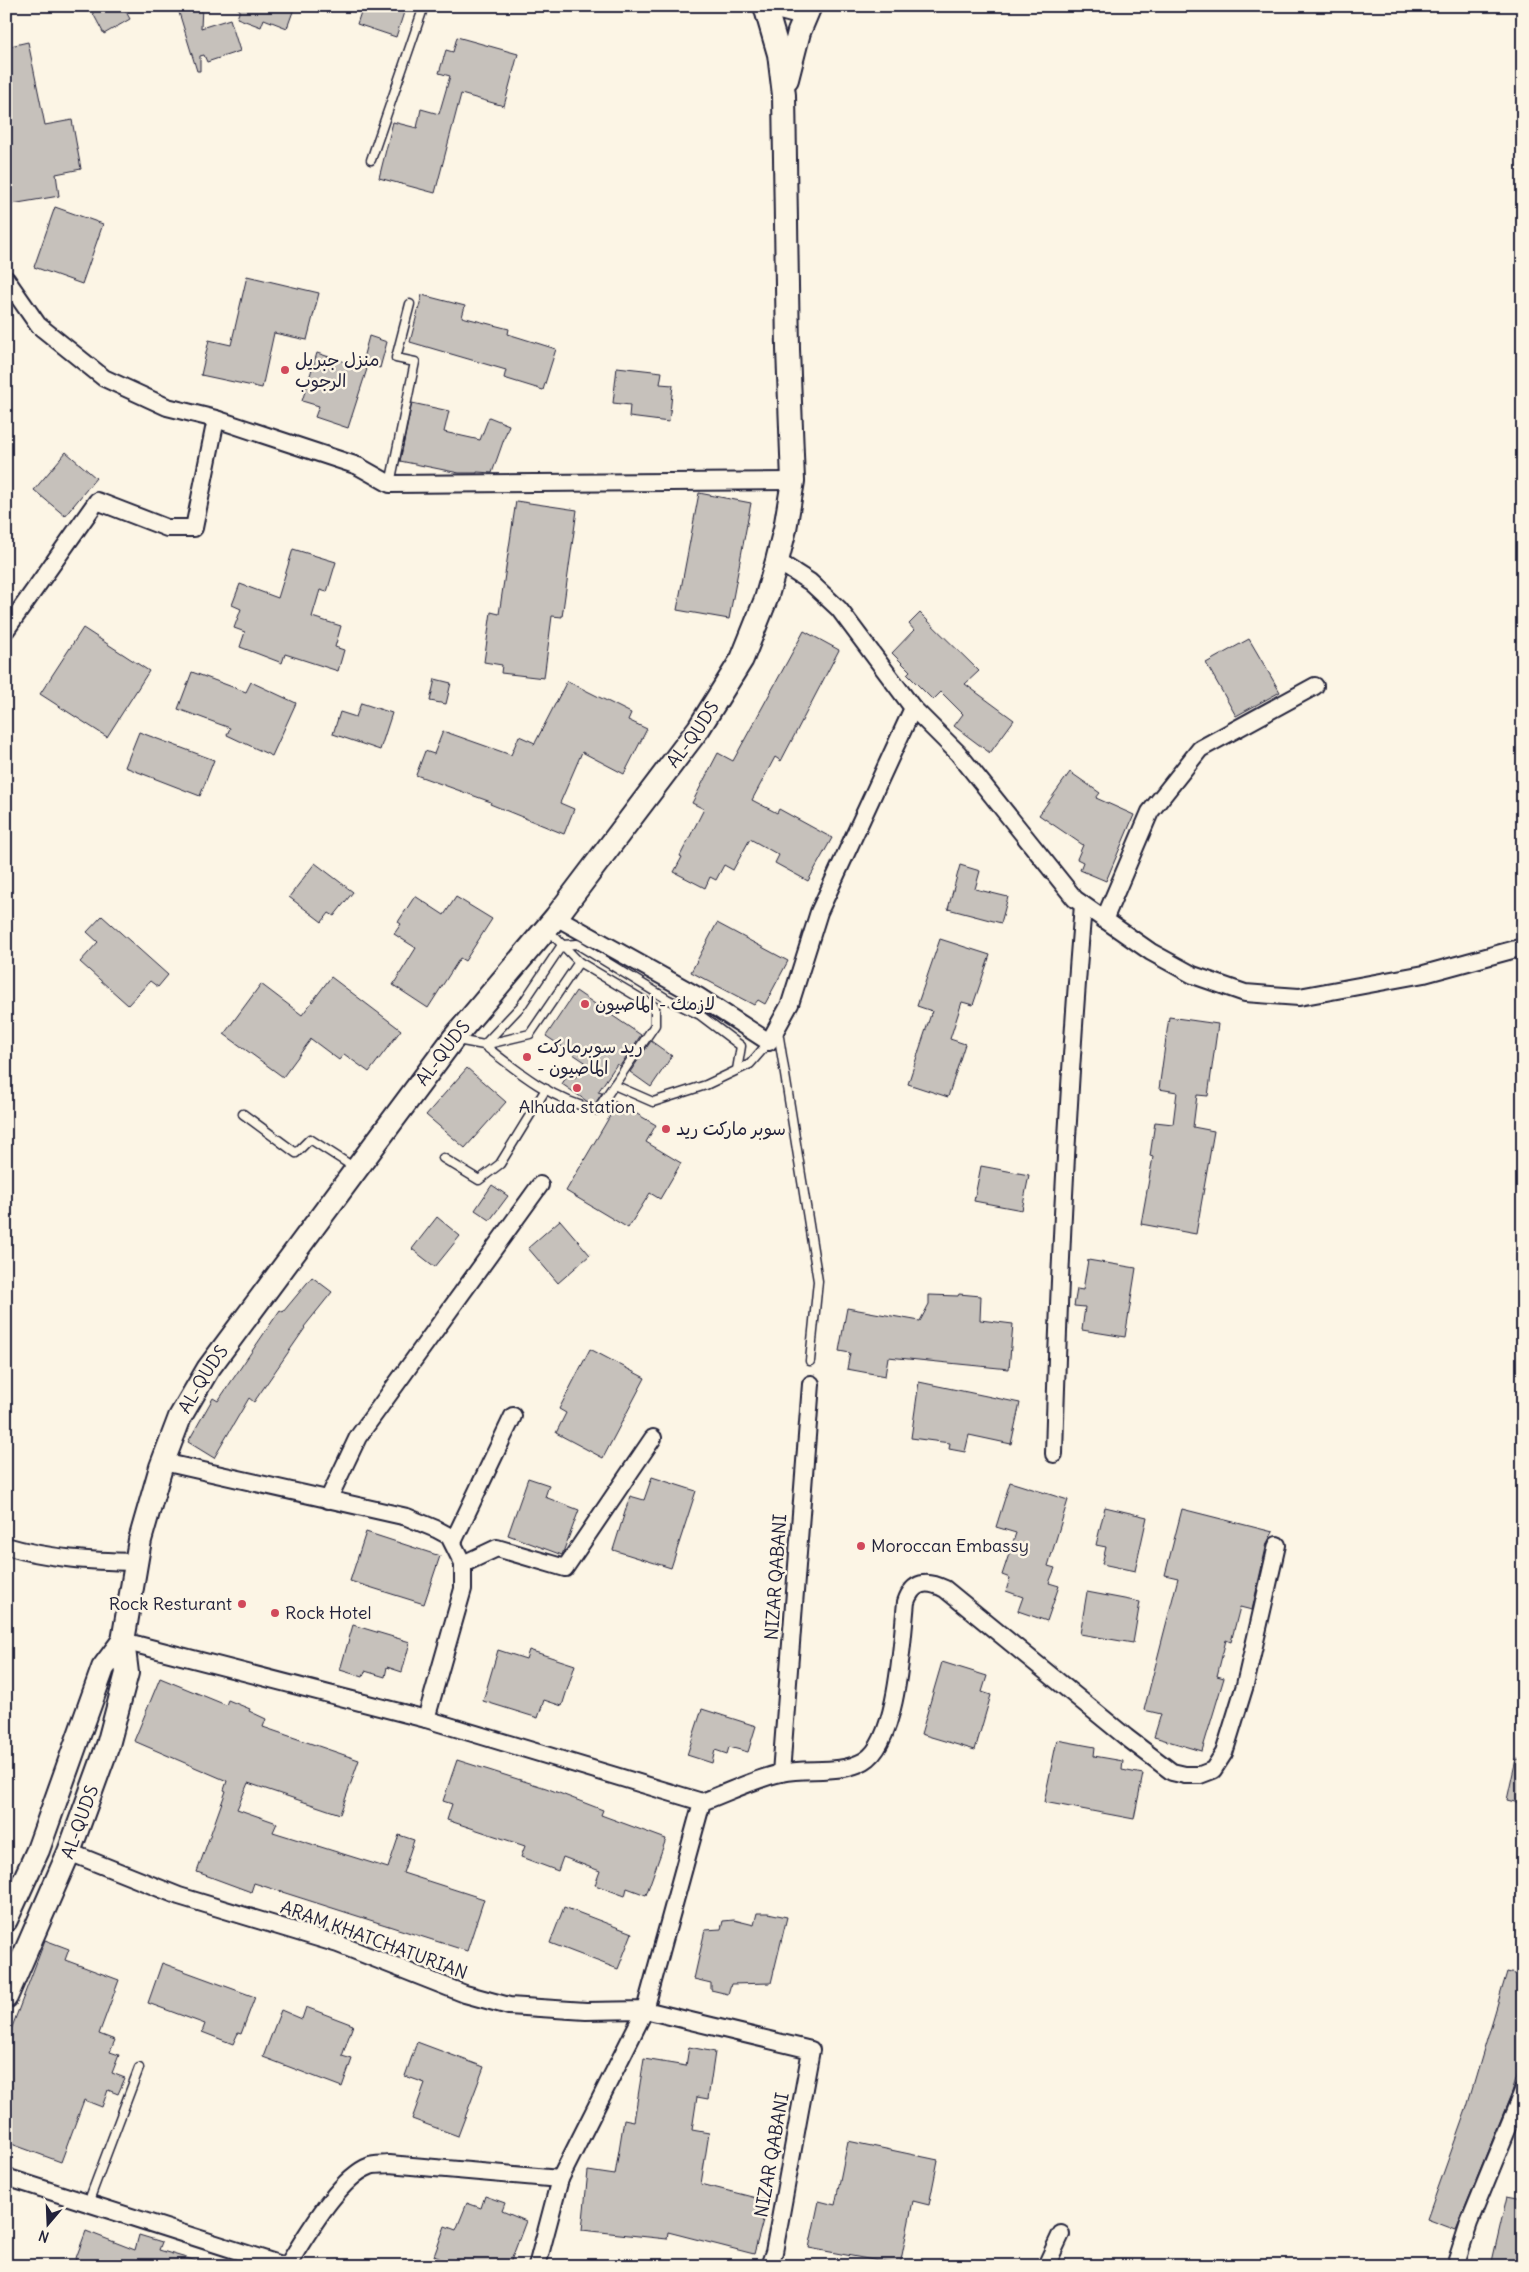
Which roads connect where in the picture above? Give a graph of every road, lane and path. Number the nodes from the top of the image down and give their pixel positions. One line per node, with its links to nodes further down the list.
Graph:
1 (424, 6): 7 (lane)
2 (765, 6): 6 (street)
3 (773, 6): 4 (street)
4 (805, 6)
5 (810, 6): 6 (street)
6 (784, 95): 11 (street, AL-QUDS)
7 (372, 160)
8 (6, 279): 10 (street)
9 (410, 304): 12 (lane)
10 (216, 418): 12 (street); 14 (street)
11 (793, 480): 12 (street); 13 (street, AL-QUDS)
12 (390, 484)
13 (778, 561): 16 (street); 19 (street, AL-QUDS)
14 (6, 630)
15 (1315, 686): 18 (street)
16 (913, 708): 17 (street); 25 (street)
17 (1083, 904): 18 (street); 40 (street)
18 (1104, 920): 21 (street)
19 (551, 923): 20 (lane); 26 (street, AL-QUDS); 27 (street)
20 (562, 945): 22 (lane); 23 (lane); 28 (lane)
21 (1523, 947)
22 (579, 962): 24 (lane); 28 (lane)
23 (661, 995): 24 (lane); 29 (lane)
24 (655, 1008): 30 (lane)
25 (777, 1026): 27 (street); 36 (lane)
26 (453, 1039): 28 (lane); 34 (street, AL-QUDS)
27 (769, 1042): 29 (lane)
28 (484, 1045): 31 (lane)
29 (737, 1070): 30 (lane)
30 (614, 1084): 31 (lane)
31 (546, 1089): 33 (lane)
32 (243, 1114): 34 (lane)
33 (444, 1158)
34 (356, 1169): 41 (street, AL-QUDS)
35 (540, 1185): 42 (street)
36 (810, 1361)
37 (811, 1384): 50 (street, NIZAR QABANI)
38 (512, 1416): 43 (street)
39 (653, 1438): 47 (street)
40 (1054, 1454)
41 (163, 1462): 42 (street); 46 (street, AL-QUDS)
42 (328, 1500): 43 (street)
43 (452, 1542): 47 (street)
44 (1277, 1545): 50 (street)
45 (6, 1546): 46 (street)
46 (136, 1562): 48 (street, AL-QUDS)
47 (463, 1564): 49 (street)
48 (123, 1641): 49 (street); 52 (street, AL-QUDS); 53 (street, AL-QUDS)
49 (426, 1719): 51 (street)
50 (781, 1773): 51 (street)
51 (702, 1802): 55 (street)
52 (70, 1852): 54 (street, AL-QUDS); 55 (street, ARAM KHATCHATURIAN)
53 (6, 1920)
54 (6, 1997)
55 (645, 2010): 56 (street, ARAM KHATCHATURIAN); 60 (street)
56 (811, 2050): 65 (street, NIZAR QABANI)
57 (139, 2068): 61 (lane)
58 (1523, 2091): 67 (street)
59 (6, 2177): 61 (street)
60 (560, 2179): 63 (street); 64 (street)
61 (88, 2203): 63 (street)
62 (1062, 2234): 66 (street)
63 (286, 2266)
64 (537, 2266)
65 (769, 2266)
66 (1046, 2266)
67 (1455, 2266)

